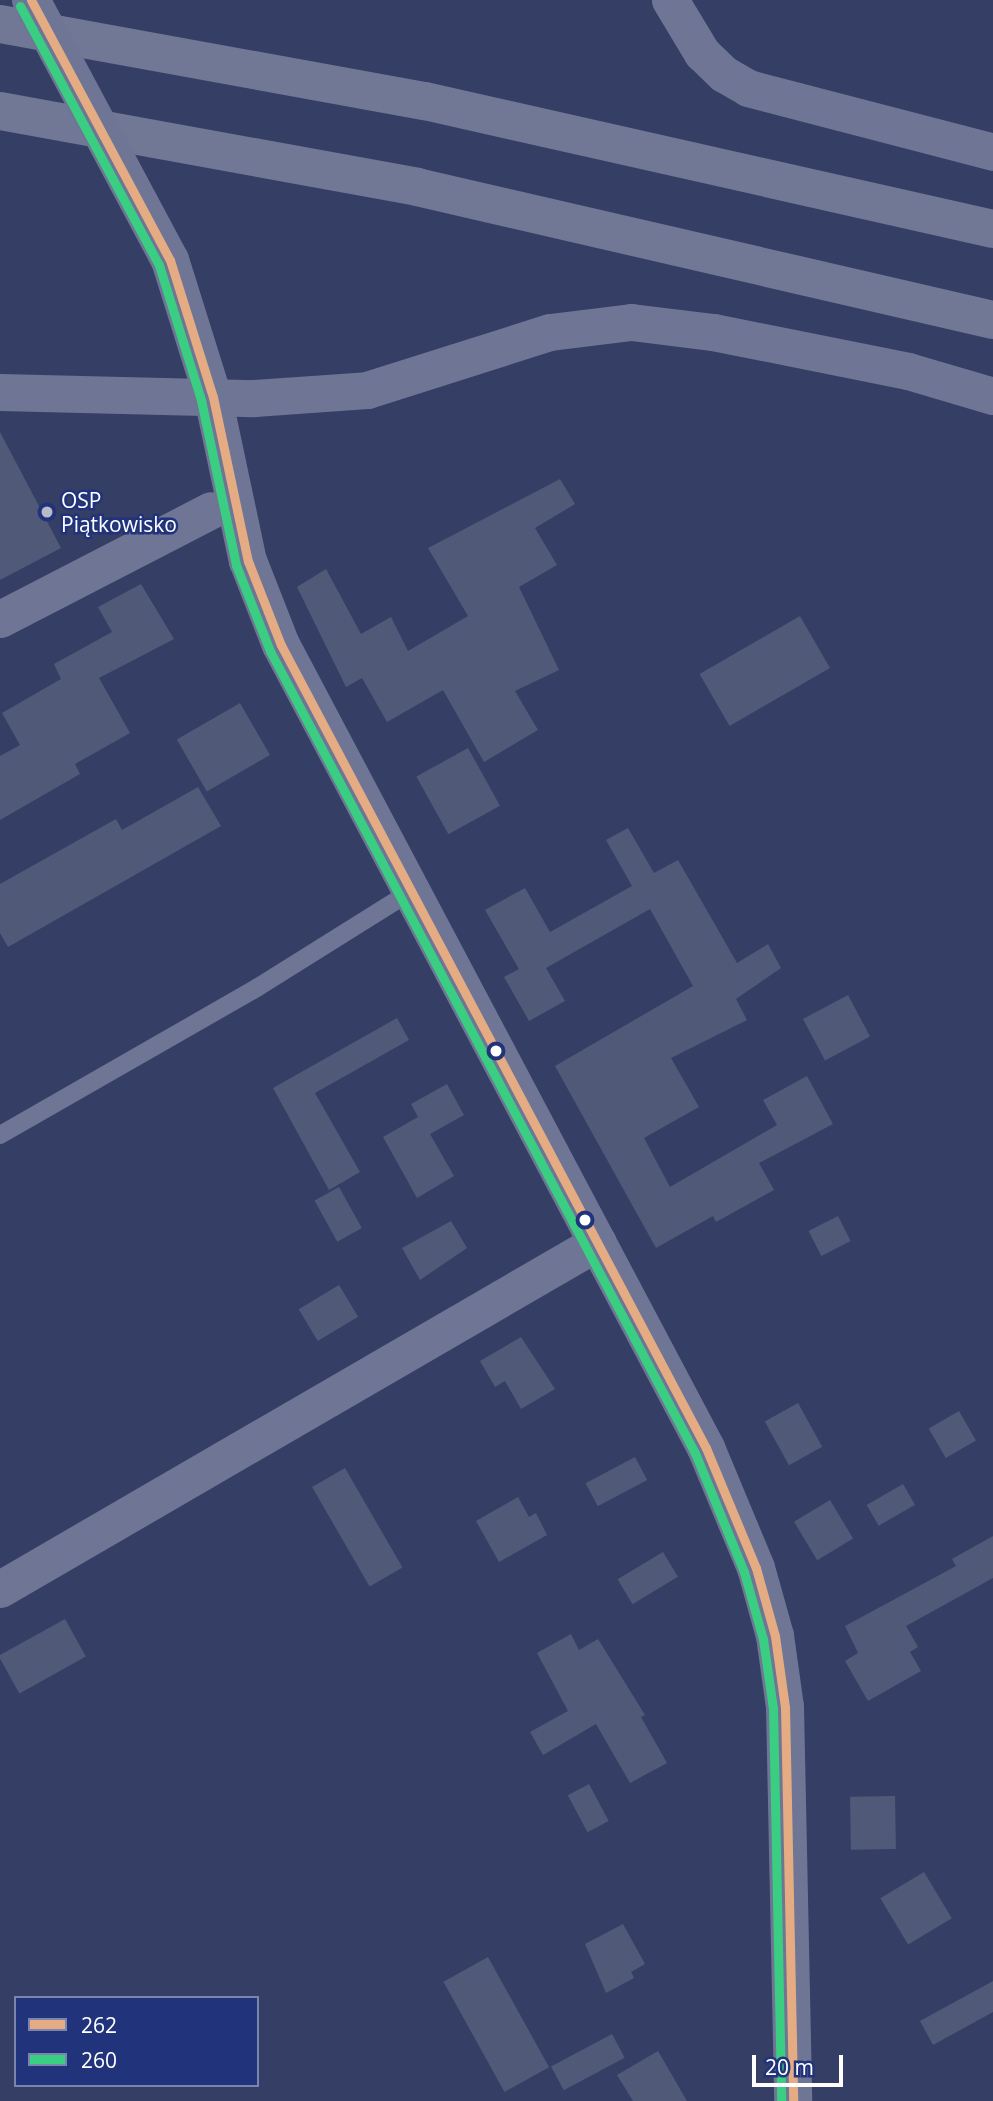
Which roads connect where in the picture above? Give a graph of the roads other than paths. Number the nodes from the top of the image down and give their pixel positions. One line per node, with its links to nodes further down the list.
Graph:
1 (31, 0): 10 (street, bridge)
2 (670, 0): 5 (street)
3 (0, 24): 6 (highway)
4 (0, 111): 7 (highway)
5 (993, 152)
6 (993, 229)
7 (993, 320)
8 (0, 392): 10 (street)
9 (993, 396): 10 (street)
10 (212, 397): 13 (street)
11 (211, 510): 12 (street)
12 (0, 619)
13 (411, 892): 14 (lane); 15 (street)
14 (0, 1135)
15 (598, 1242): 16 (street); 17 (street)
16 (0, 1589)
17 (793, 2101)

